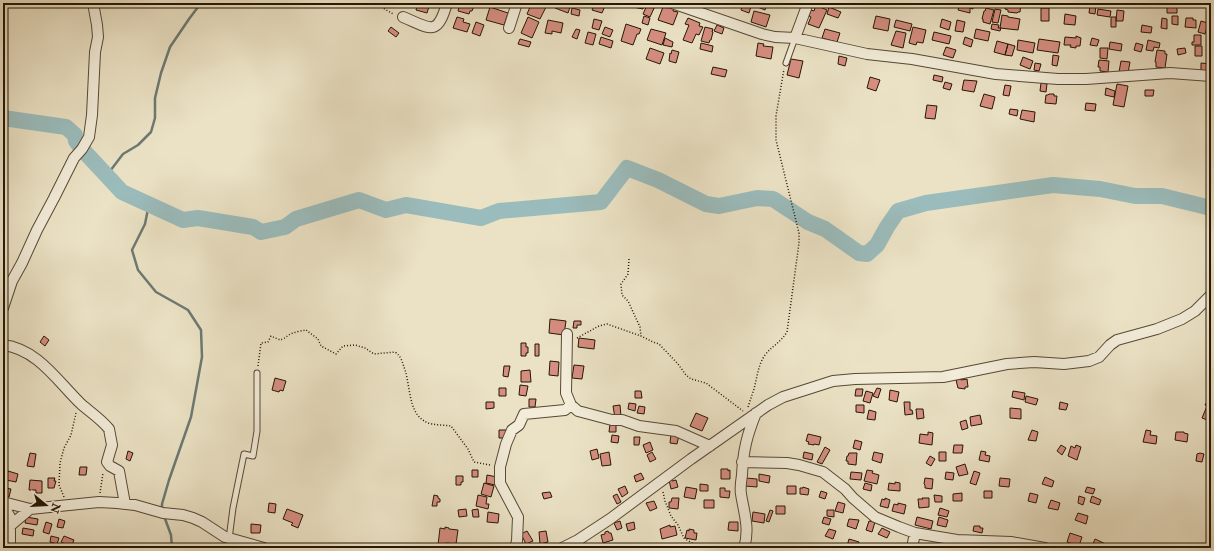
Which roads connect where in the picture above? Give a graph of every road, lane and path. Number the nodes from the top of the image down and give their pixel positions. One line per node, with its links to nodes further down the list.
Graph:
1 (93, 3): 14 (street)
2 (377, 3): 7 (path)
3 (447, 3): 7 (street)
4 (517, 3): 8 (street)
5 (672, 3): 9 (street)
6 (808, 3): 9 (street)
7 (403, 17)
8 (510, 28)
9 (795, 38): 10 (lane); 11 (street)
10 (786, 63): 22 (path)
11 (1211, 76)
12 (629, 259): 16 (path)
13 (1211, 295): 22 (street)
14 (3, 308)
15 (567, 334): 18 (street)
16 (641, 336): 18 (path); 22 (path)
17 (3, 345): 20 (street)
18 (567, 351): 21 (street)
19 (257, 373): 26 (path); 36 (lane)
20 (81, 404): 24 (street); 32 (path)
21 (571, 405): 23 (street); 26 (street)
22 (751, 415): 23 (street); 25 (street)
23 (710, 446): 27 (street)
24 (107, 462): 29 (path); 30 (street)
25 (742, 462): 35 (street); 42 (street)
26 (500, 467): 39 (street)
27 (661, 481): 40 (street); 41 (path)
28 (3, 502): 33 (street)
29 (99, 502): 30 (street); 32 (street)
30 (125, 504): 36 (street)
31 (3, 505): 34 (street)
32 (68, 505): 33 (street)
33 (30, 509): 34 (street)
34 (10, 526): 37 (street)
35 (915, 532): 43 (street); 44 (street)
36 (229, 539): 38 (street)
37 (10, 548)
38 (264, 548)
39 (515, 548)
40 (562, 548)
41 (700, 548)
42 (744, 548)
43 (912, 548)
44 (1045, 548)

